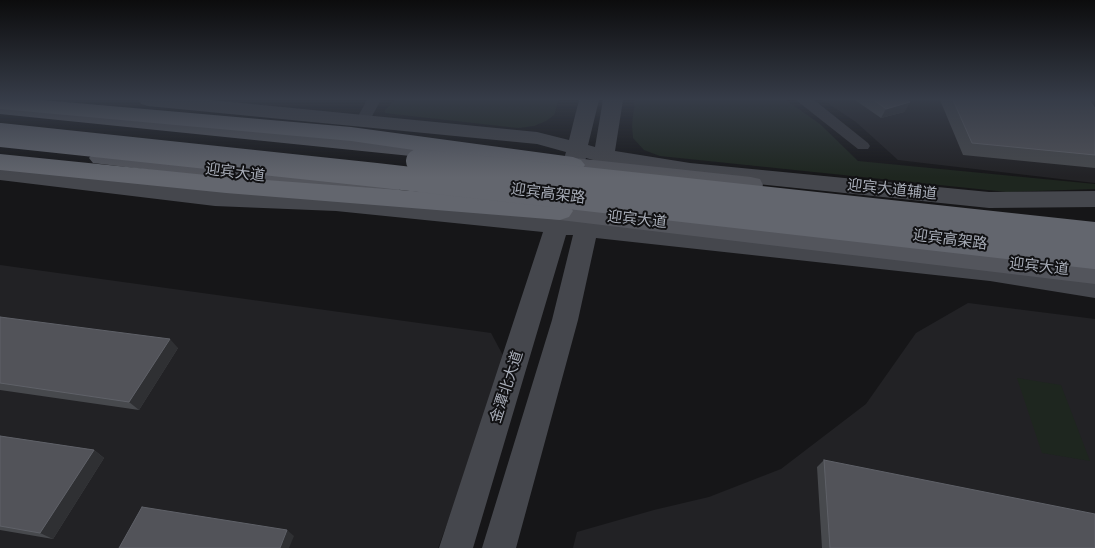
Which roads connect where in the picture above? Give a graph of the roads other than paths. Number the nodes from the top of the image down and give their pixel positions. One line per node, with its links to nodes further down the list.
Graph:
1 (80, 126): 20 (highway, 迎宾高架路, bridge)
2 (206, 126): 12 (main road)
3 (321, 126): 8 (highway)
4 (338, 126): 8 (street)
5 (583, 126): 12 (street, 金潭北大道)
6 (609, 126): 14 (street)
7 (838, 126): 11 (street)
8 (356, 128): 12 (highway)
9 (0, 135): 21 (highway, 迎宾高架路, bridge)
10 (0, 146): 17 (main road, 迎宾大道)
11 (863, 146)
12 (575, 157): 14 (main road); 17 (street, 金潭北大道)
13 (0, 162): 17 (highway)
14 (603, 162): 16 (street, 迎宾大道辅道); 18 (street); 19 (main road)
15 (0, 173): 17 (street)
16 (1095, 199)
17 (558, 219): 18 (main road, 迎宾大道); 24 (street, 金潭北大道)
18 (588, 222): 22 (main road, 迎宾大道); 23 (street); 25 (street)
19 (1095, 223)
20 (1095, 234)
21 (1095, 257)
22 (1095, 273)
23 (1095, 288)
24 (456, 548)
25 (499, 548)

